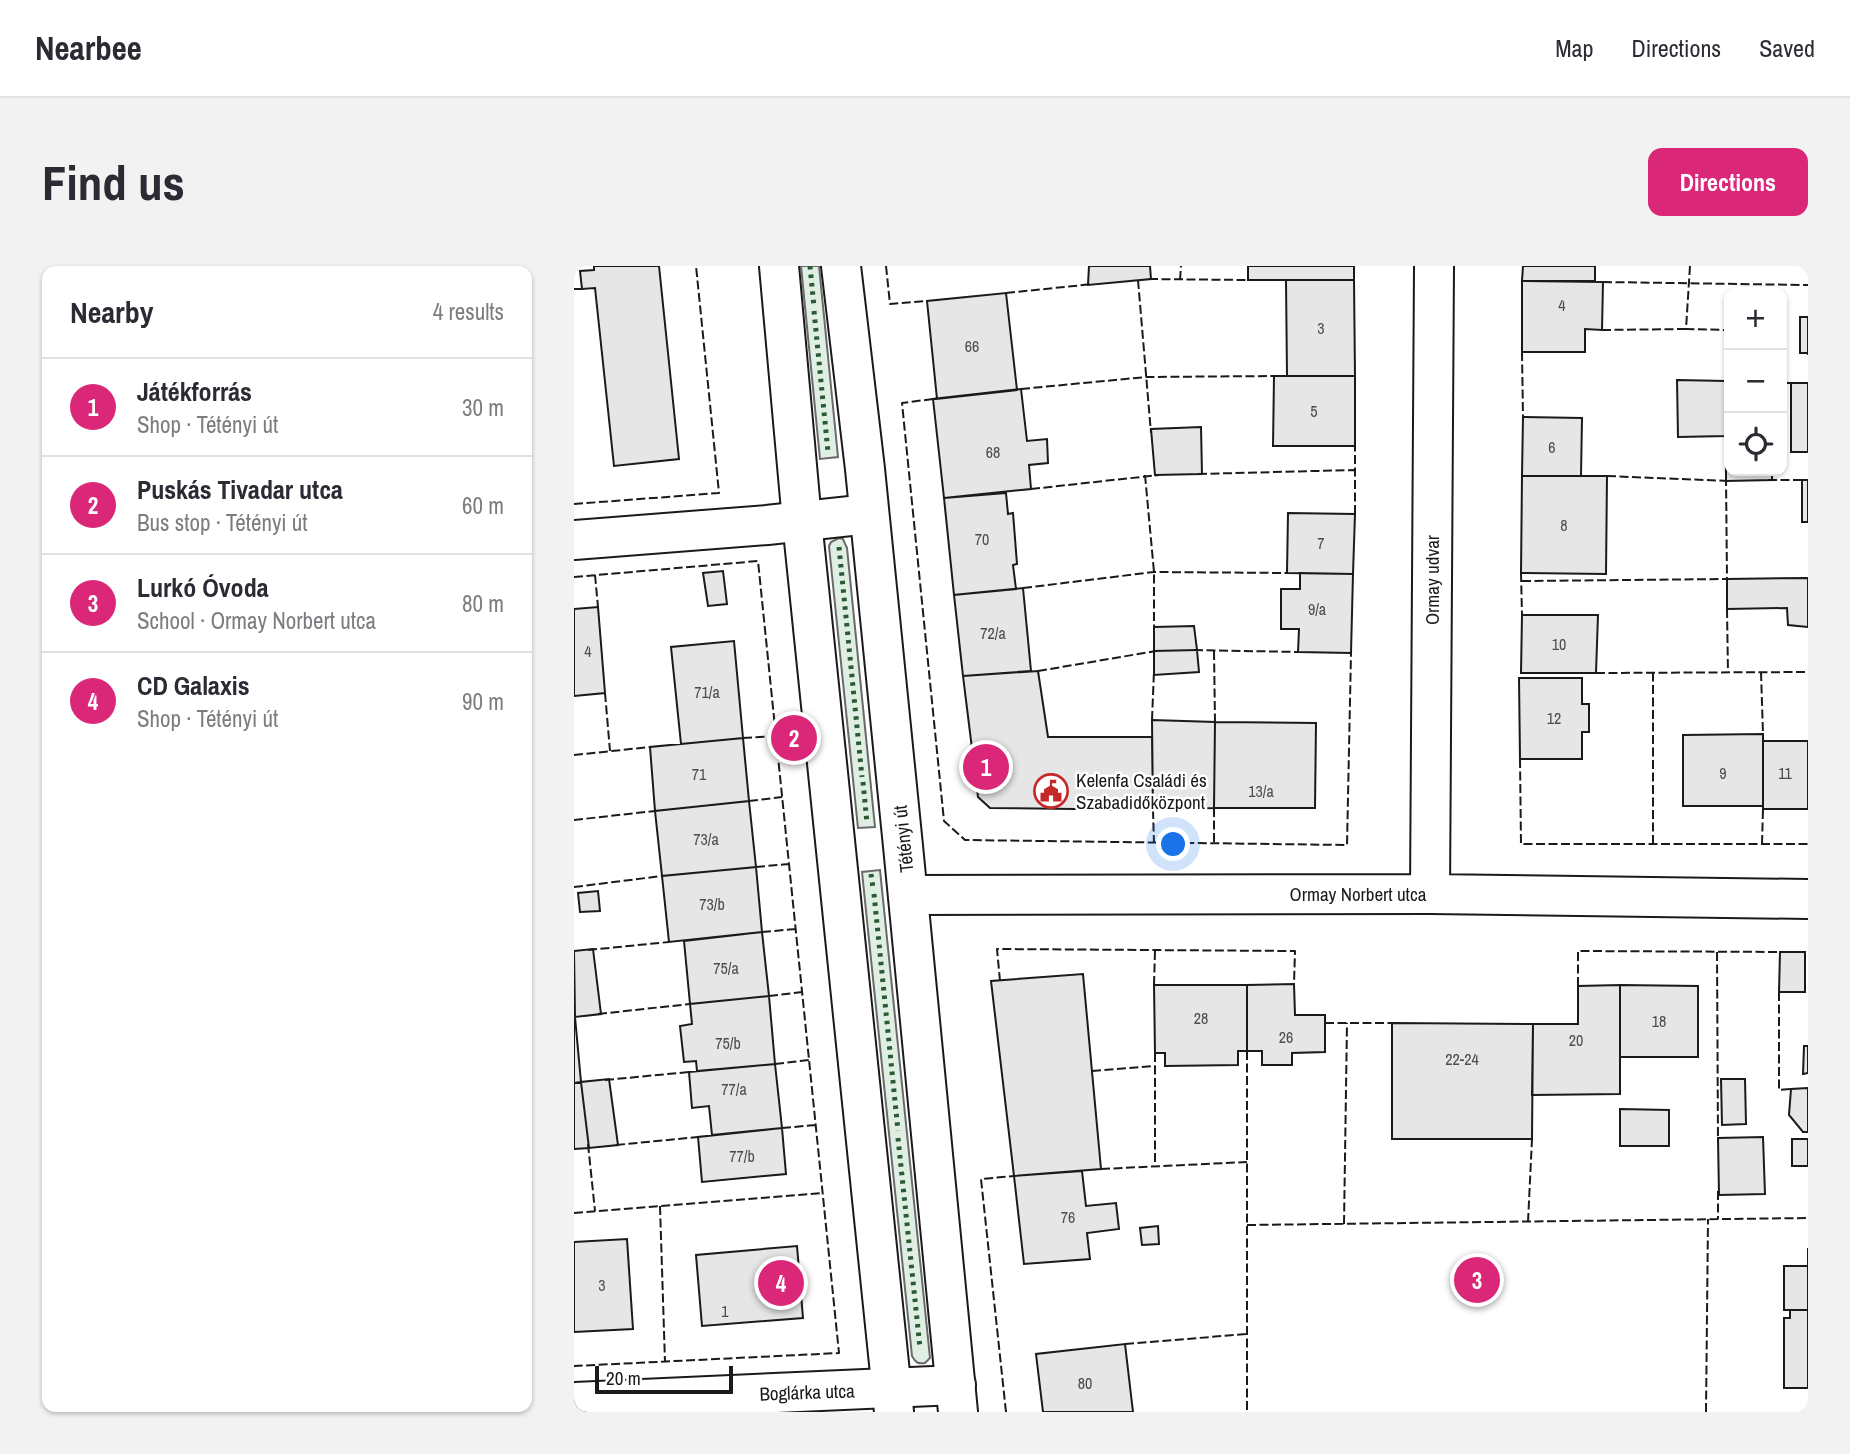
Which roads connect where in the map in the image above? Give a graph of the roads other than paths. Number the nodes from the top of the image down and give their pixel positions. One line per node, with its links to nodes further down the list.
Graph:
1 (779, 266): 5 (street)
2 (841, 266): 4 (street, Tétényi út)
3 (1434, 266): 7 (street, Ormay udvar)
4 (869, 514): 5 (street); 8 (street, Tétényi út)
5 (802, 521): 6 (street); 11 (street)
6 (574, 540)
7 (1430, 894): 8 (street, Ormay Norbert utca); 9 (street, Ormay Norbert utca)
8 (908, 895): 10 (street, Tétényi út)
9 (1808, 899)
10 (957, 1399): 11 (street, Boglárka utca)
11 (892, 1400): 12 (street, Boglárka utca)
12 (574, 1402)

